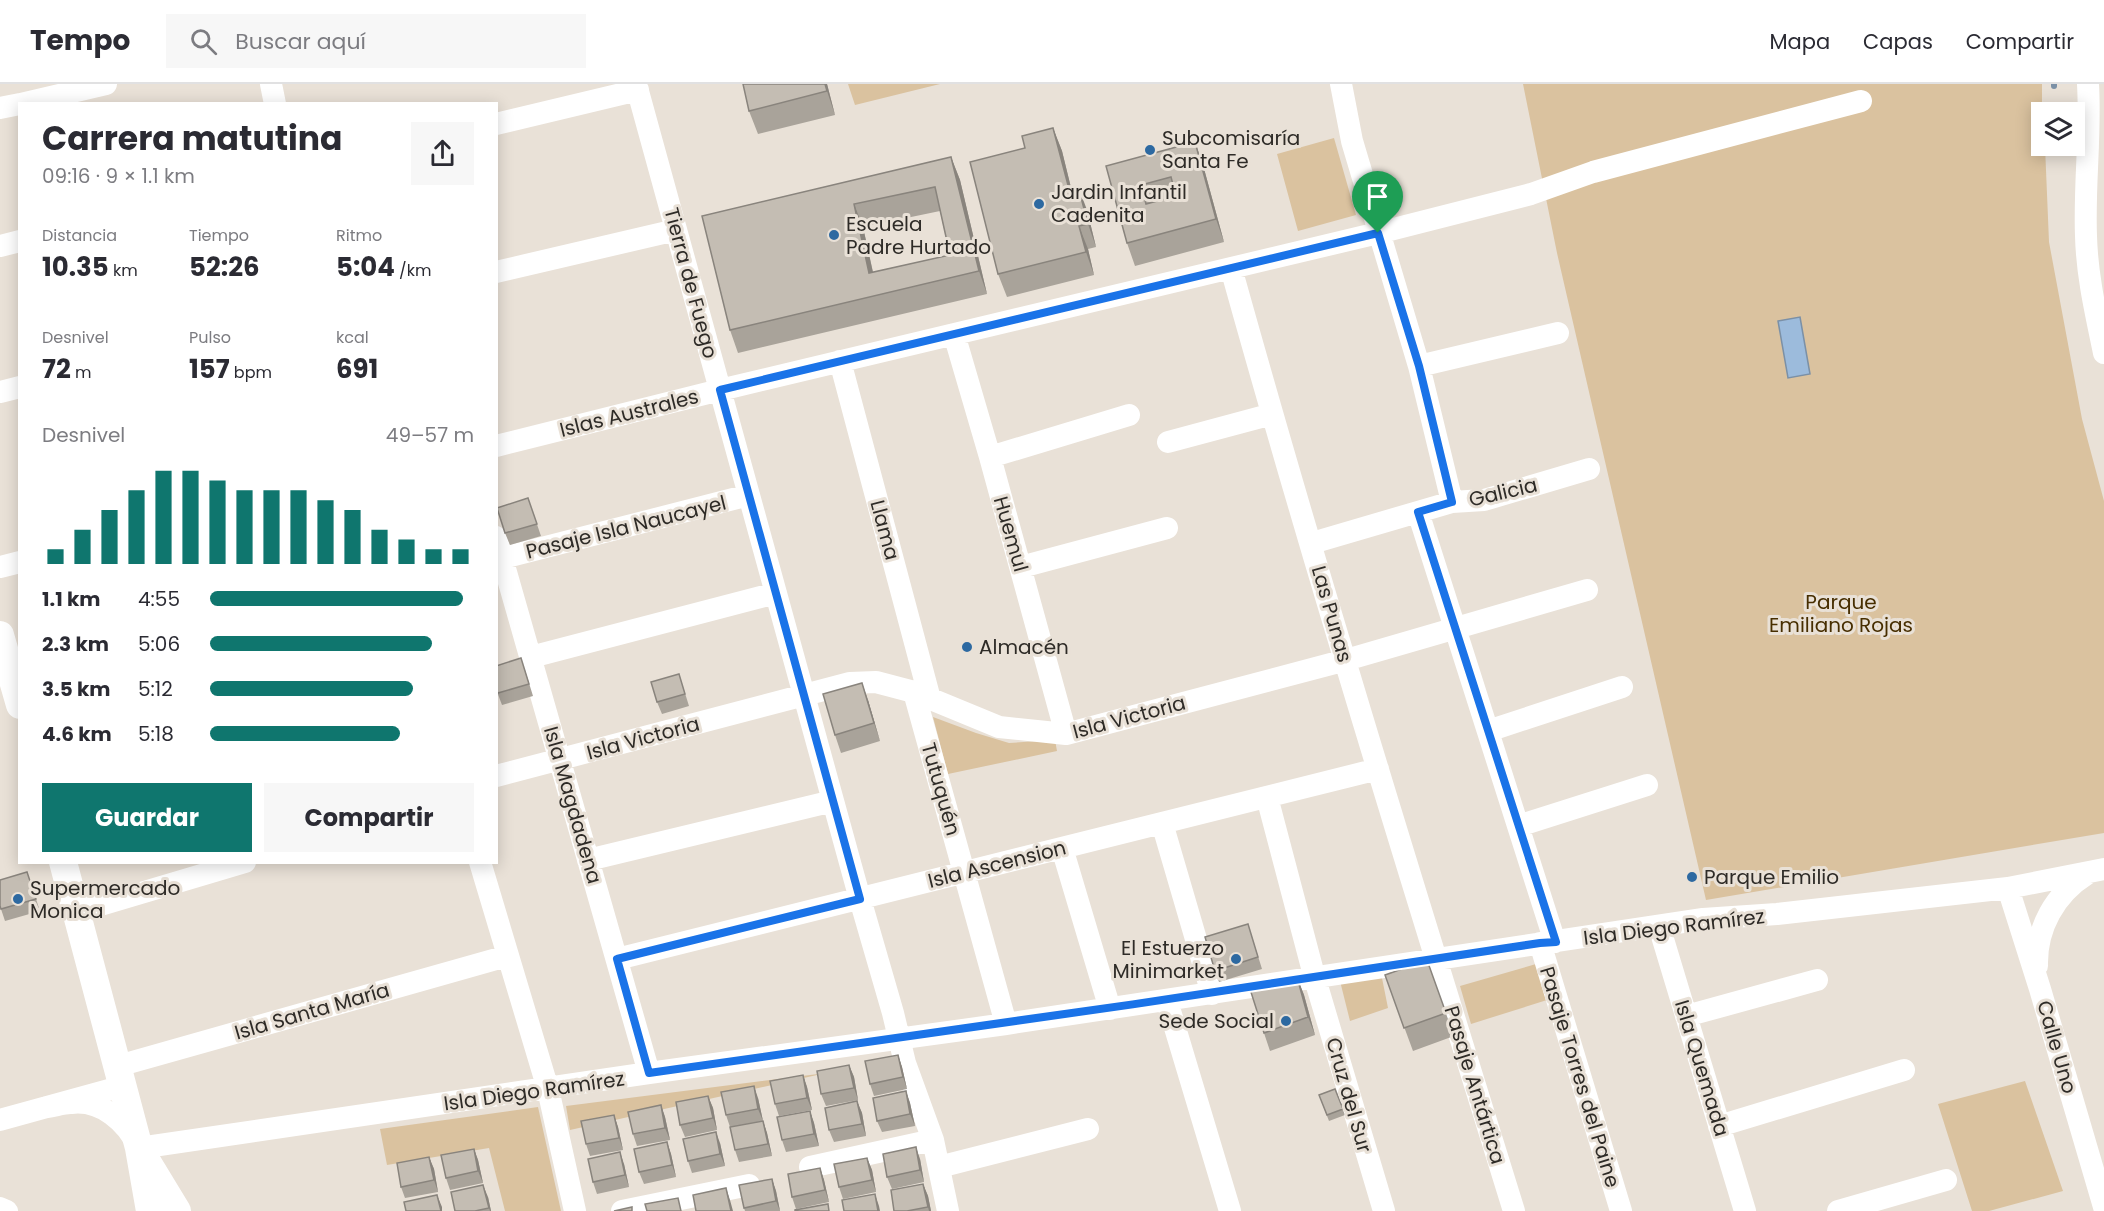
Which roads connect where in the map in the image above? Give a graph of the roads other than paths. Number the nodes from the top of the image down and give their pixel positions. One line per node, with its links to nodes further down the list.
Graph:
1 (106, 84): 7 (street)
2 (271, 84): 8 (street)
3 (1341, 84): 14 (street)
4 (2088, 84): 10 (street)
5 (637, 87): 12 (street); 13 (street, Tierra de Fuego)
6 (1861, 101): 14 (street, Islas Australes)
7 (29, 102)
8 (275, 102)
9 (18, 104): 11 (street)
10 (2097, 105): 15 (street)
11 (0, 108)
12 (498, 123)
13 (676, 230): 19 (street); 26 (street, Tierra de Fuego)
14 (1378, 233): 18 (street, Islas Australes); 24 (street)
15 (2095, 234): 22 (street)
16 (18, 242): 17 (street)
17 (0, 246)
18 (1232, 268): 21 (street, Islas Australes); 28 (street, Las Punas)
19 (498, 272)
20 (1558, 333): 24 (street)
21 (954, 334): 23 (street, Islas Australes); 32 (street, Huemul)
22 (2104, 353)
23 (840, 361): 26 (street, Islas Australes); 50 (street, Llama)
24 (1419, 366): 35 (street)
25 (18, 388): 27 (street)
26 (720, 390): 31 (street, Islas Australes); 34 (street, Tierra de Fuego)
27 (0, 392)
28 (1272, 414): 30 (street); 38 (street, Las Punas)
29 (1130, 415): 32 (street)
30 (1168, 442)
31 (498, 446)
32 (990, 457): 42 (street, Huemul)
33 (1589, 469): 35 (street, Galicia)
34 (749, 495): 39 (street, Pasaje Isla Naucayel); 44 (street, Tierra de Fuego)
35 (1452, 502): 36 (street, Galicia)
36 (1418, 512): 38 (street, Galicia); 45 (street, Pasaje Torres del Paine)
37 (1167, 528): 42 (street)
38 (1312, 543): 48 (street, Las Punas)
39 (500, 548): 47 (street, Isla Magdadena)
40 (18, 562): 41 (street)
41 (0, 567)
42 (1021, 567): 54 (street, Huemul)
43 (1587, 590): 45 (street, Isla Victoria)
44 (776, 593): 47 (street); 51 (street, Tierra de Fuego)
45 (1455, 628): 48 (street, Isla Victoria); 53 (street, Pasaje Torres del Paine)
46 (0, 635): 52 (main road)
47 (531, 657): 55 (street, Isla Magdadena)
48 (1346, 660): 54 (street, Isla Victoria); 56 (street, Las Punas)
49 (1622, 687): 53 (street)
50 (922, 695): 51 (street, Isla Victoria); 54 (street, Isla Victoria); 69 (street, Tutuquén)
51 (803, 696): 55 (street, Isla Victoria); 60 (street, Tierra de Fuego)
52 (18, 698)
53 (1488, 731): 62 (street, Pasaje Torres del Paine)
54 (1066, 734)
55 (560, 760): 57 (street, Isla Victoria); 64 (street, Isla Magdadena)
56 (1378, 769): 59 (street, Isla Ascension); 79 (street, Las Punas)
57 (498, 776)
58 (1647, 785): 62 (street)
59 (1268, 797): 61 (street, Isla Ascension); 80 (street, Cruz del Sur)
60 (833, 801): 64 (street); 72 (street, Tierra de Fuego)
61 (1162, 823): 63 (street, Isla Ascension); 83 (street)
62 (1518, 826): 76 (street, Pasaje Torres del Paine)
63 (1062, 848): 69 (street, Isla Ascension); 85 (street)
64 (588, 860): 78 (street, Isla Magdadena)
65 (64, 864): 73 (main road)
66 (238, 864): 73 (street)
67 (481, 864): 77 (street)
68 (2096, 871): 70 (street, Isla Diego Ramírez); 82 (street)
69 (964, 873): 72 (street, Isla Ascension); 87 (street, Tutuquén)
70 (2008, 888): 71 (street, Isla Diego Ramírez); 75 (street, Calle Uno)
71 (1948, 894): 74 (street, Isla Diego Ramírez); 75 (street)
72 (860, 899): 78 (street, Isla Ascension); 88 (street, Tierra de Fuego)
73 (77, 912): 91 (main road)
74 (1659, 926): 76 (street, Isla Diego Ramírez); 86 (street, Isla Quemada)
75 (2020, 928): 82 (street, Calle Uno)
76 (1548, 943): 79 (street, Isla Diego Ramírez); 114 (street, Pasaje Torres del Paine)
77 (507, 956): 91 (street, Isla Santa María); 92 (street)
78 (617, 959): 90 (street, Isla Magdadena)
79 (1436, 959): 80 (street, Isla Diego Ramírez); 113 (street, Pasaje Antártica)
80 (1315, 979): 83 (street, Isla Diego Ramírez); 112 (street, Cruz del Sur)
81 (1817, 980): 86 (street)
82 (2040, 989): 103 (street, Calle Uno)
83 (1212, 994): 84 (street, Isla Diego Ramírez)
84 (1167, 1001): 85 (street, Isla Diego Ramírez); 111 (street)
85 (1110, 1009): 87 (street, Isla Diego Ramírez)
86 (1686, 1016): 95 (street, Isla Quemada)
87 (1006, 1024): 88 (street, Isla Diego Ramírez)
88 (899, 1039): 90 (street, Isla Diego Ramírez); 97 (street, Tierra de Fuego)
89 (1904, 1070): 95 (street)
90 (649, 1073): 92 (street, Isla Diego Ramírez)
91 (120, 1076): 93 (street, Isla Santa María); 98 (main road)
92 (548, 1089): 98 (street, Isla Diego Ramírez); 108 (street)
93 (47, 1107): 94 (street); 98 (street)
94 (0, 1120)
95 (1719, 1126): 115 (street, Isla Quemada)
96 (1088, 1129): 100 (street)
97 (933, 1140): 99 (street); 100 (street, Tierra de Fuego)
98 (139, 1148): 106 (main road); 107 (main road)
99 (810, 1167)
100 (939, 1167): 110 (street, Tierra de Fuego)
101 (1946, 1180): 116 (street)
102 (749, 1185): 109 (street)
103 (2104, 1207)
104 (0, 1208): 105 (street)
105 (7, 1211)
106 (150, 1211)
107 (177, 1211)
108 (575, 1211)
109 (622, 1211)
110 (948, 1211)
111 (1230, 1211)
112 (1384, 1211)
113 (1514, 1211)
114 (1621, 1211)
115 (1745, 1211)
116 (1838, 1211)

